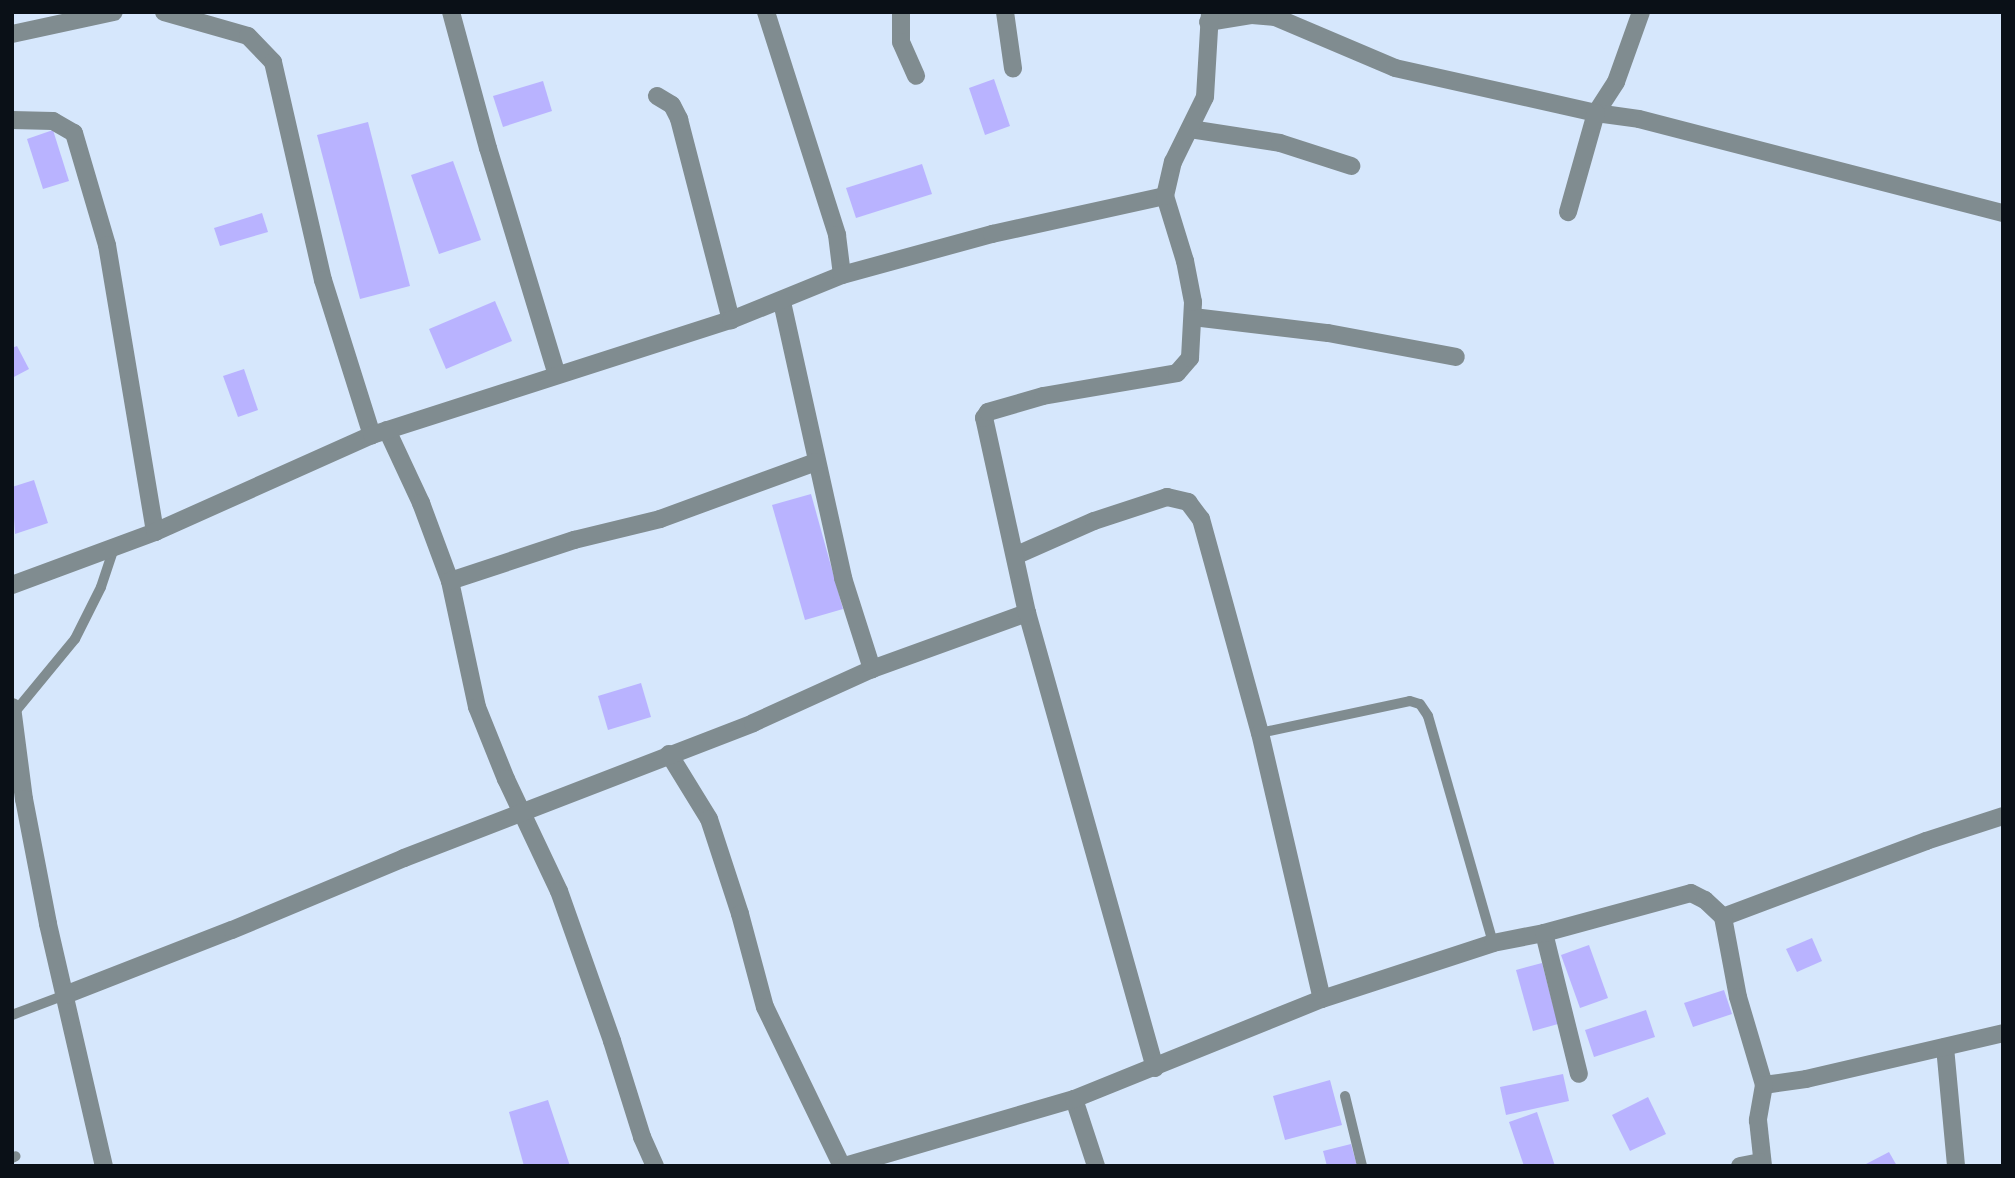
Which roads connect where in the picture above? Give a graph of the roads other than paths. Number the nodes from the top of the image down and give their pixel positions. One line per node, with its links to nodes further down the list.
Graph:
1 (114, 12): 9 (street)
2 (164, 12): 26 (street)
3 (451, 12): 25 (street)
4 (766, 12): 20 (street)
5 (901, 12): 11 (street)
6 (1004, 12): 10 (street)
7 (1641, 12): 13 (street)
8 (1209, 17): 13 (street); 15 (street)
9 (12, 34)
10 (1013, 68)
11 (916, 76)
12 (657, 96): 23 (street)
13 (1596, 113): 18 (street); 19 (street)
14 (12, 120): 28 (street)
15 (1190, 128): 16 (street); 17 (street)
16 (1351, 166)
17 (1165, 196): 20 (street); 22 (street)
18 (1568, 212)
19 (2003, 213)
20 (842, 275): 21 (street)
21 (782, 302): 23 (street); 27 (street)
22 (1193, 317): 24 (street); 30 (street)
23 (731, 320): 25 (street)
24 (1457, 357)
25 (557, 375): 26 (street)
26 (380, 432): 28 (street); 31 (street)
27 (817, 462): 31 (street); 34 (street)
28 (155, 532): 29 (street)
29 (115, 547): 32 (street); 35 (lane)
30 (1017, 555): 33 (street); 36 (street)
31 (450, 581): 39 (street)
32 (12, 585)
33 (1027, 613): 34 (street); 49 (street)
34 (872, 669): 37 (street)
35 (13, 710): 38 (street)
36 (1260, 733): 43 (lane); 45 (street)
37 (669, 754): 39 (street); 58 (street)
38 (18, 800): 44 (street)
39 (523, 813): 44 (street); 57 (street)
40 (2003, 816): 41 (street)
41 (1723, 917): 42 (street); 51 (street)
42 (1544, 933): 43 (street); 50 (street)
43 (1493, 943): 45 (street)
44 (65, 995): 46 (lane); 56 (street)
45 (1322, 999): 49 (street)
46 (12, 1015)
47 (2003, 1033): 48 (street)
48 (1945, 1048): 51 (street); 62 (street)
49 (1155, 1068): 53 (street)
50 (1579, 1074)
51 (1764, 1085): 55 (street)
52 (1345, 1096): 60 (lane)
53 (1074, 1099): 54 (street); 59 (street)
54 (888, 1161): 58 (street)
55 (1762, 1164): 61 (street)
56 (104, 1166)
57 (656, 1166)
58 (844, 1166)
59 (1096, 1166)
60 (1362, 1166)
61 (1740, 1166)
62 (1956, 1166)

